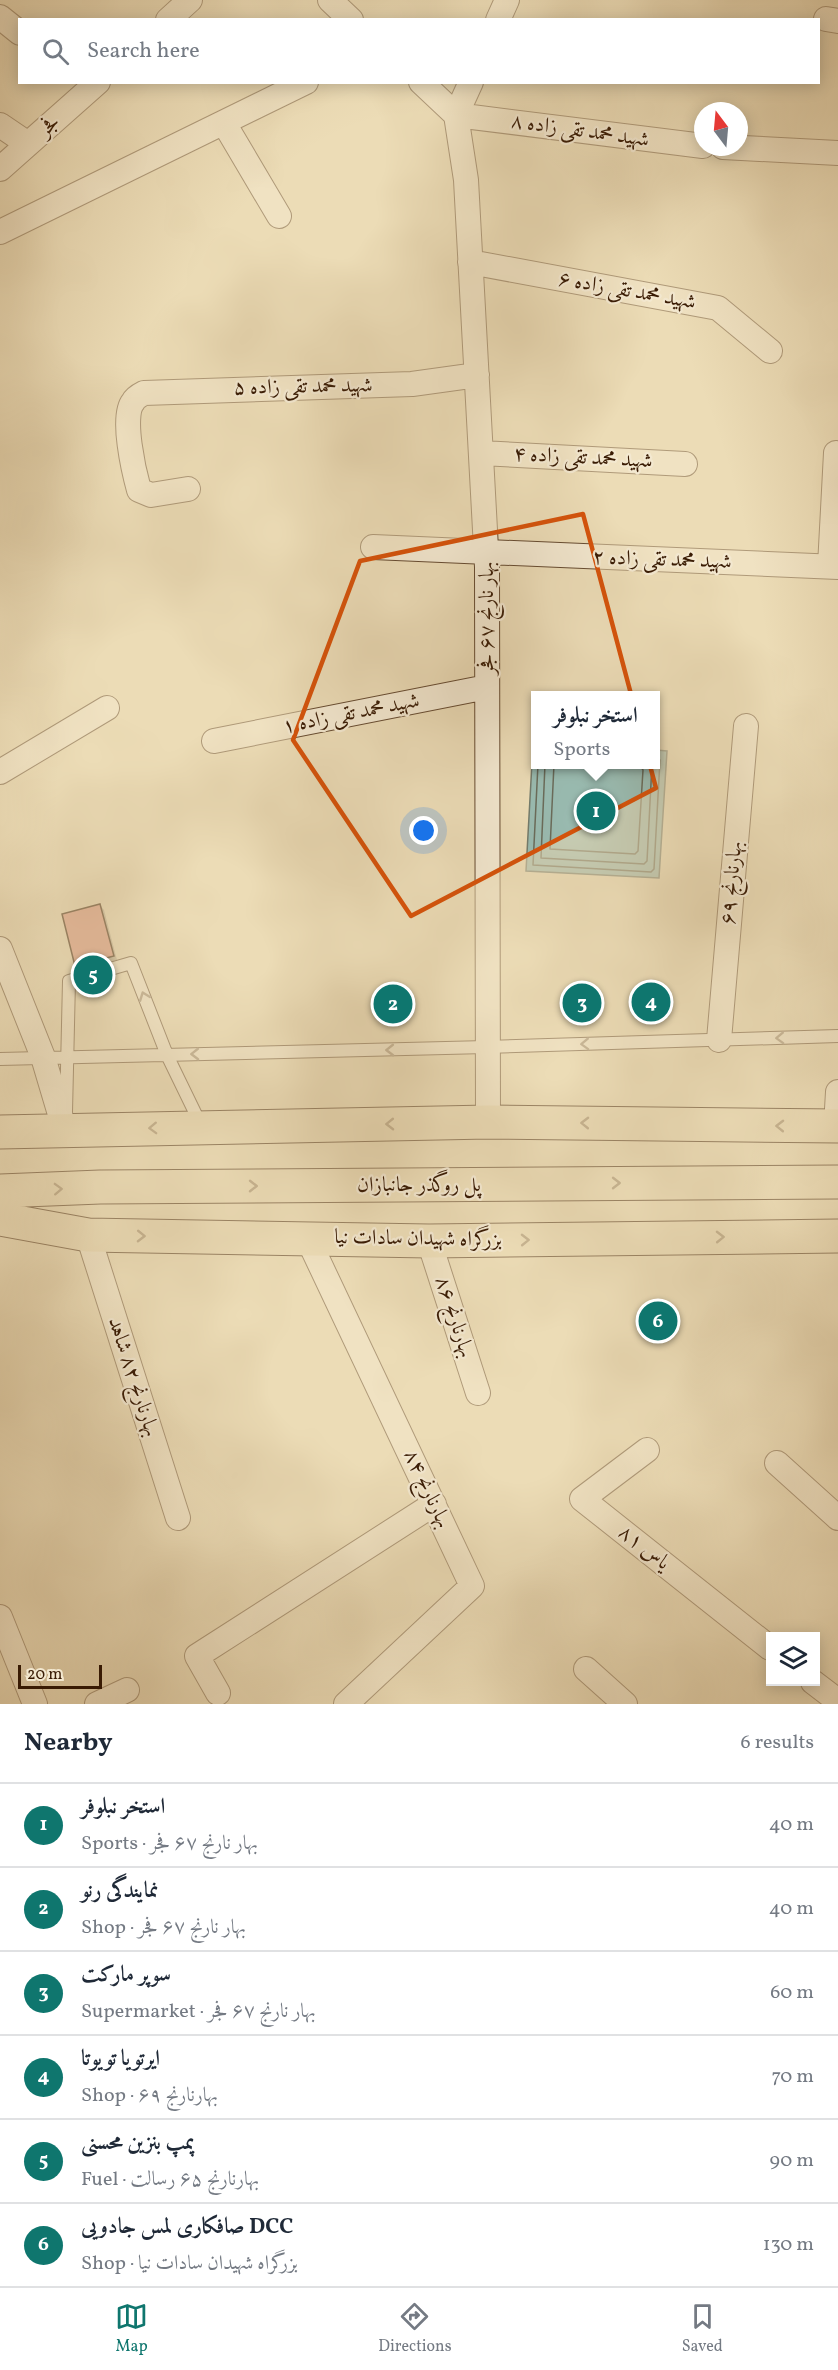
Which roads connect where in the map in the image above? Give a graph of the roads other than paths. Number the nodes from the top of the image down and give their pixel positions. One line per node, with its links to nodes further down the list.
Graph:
1 (190, 0): 5 (street)
2 (330, 0): 6 (street)
3 (507, 0): 7 (street)
4 (0, 16): 8 (street)
5 (170, 18)
6 (349, 18)
7 (499, 18)
8 (18, 31)
9 (302, 84): 14 (street)
10 (423, 84): 13 (street)
11 (470, 84): 13 (street)
12 (89, 85): 16 (street, فجر)
13 (456, 115): 17 (street, شهید محمد تقی زاده ۸); 23 (street, بهار نارنج ۶۷ فجر)
14 (224, 123): 21 (street); 22 (street)
15 (0, 125): 16 (street)
16 (28, 144): 20 (street, فجر)
17 (694, 145)
18 (748, 148): 19 (street)
19 (838, 153)
20 (0, 170)
21 (279, 216)
22 (0, 232)
23 (470, 262): 24 (street, شهید محمد تقی زاده ۶); 25 (street, بهار نارنج ۶۷ فجر)
24 (770, 351)
25 (477, 375): 26 (street, بهار نارنج ۶۷ فجر); 29 (street, شهید محمد تقی زاده ۵)
26 (481, 453): 28 (street, شهید محمد تقی زاده ۴); 31 (street, بهار نارنج ۶۷ فجر)
27 (836, 453): 32 (street)
28 (685, 464)
29 (188, 489)
30 (373, 547): 31 (street, شهید محمد تقی زاده ۲)
31 (487, 553): 32 (street, شهید محمد تقی زاده ۲); 33 (street, بهار نارنج ۶۷ فجر)
32 (834, 567)
33 (488, 687): 36 (street, شهید محمد تقی زاده ۱); 41 (street, بهار نارنج ۶۷ فجر)
34 (107, 708): 37 (street)
35 (746, 726): 40 (street, بهارنارنج ۶۹)
36 (214, 741)
37 (0, 772)
38 (0, 949): 43 (street)
39 (838, 1036): 40 (lane, one-way to 40)
40 (719, 1040): 41 (lane, one-way to 41)
41 (486, 1047): 42 (lane, one-way to 42); 47 (street, بهار نارنج ۶۷ فجر)
42 (167, 1055): 44 (lane); 44 (lane, one-way to 44); 48 (lane)
43 (43, 1057): 44 (lane); 45 (lane); 51 (street)
44 (69, 1058): 51 (lane)
45 (0, 1059)
46 (838, 1092): 49 (street)
47 (488, 1122): 48 (highway, one-way to 48); 49 (highway, one-way to 47)
48 (201, 1126): 51 (highway, one-way to 51)
49 (837, 1126)
50 (0, 1131): 51 (highway)
51 (65, 1131)
52 (838, 1182): 53 (highway, پل روگذر جانبازان, one-way to 52)
53 (0, 1191)
54 (0, 1219): 55 (highway, بزرگراه شهیدان سادات نیا)
55 (88, 1235): 57 (highway, بزرگراه شهیدان سادات نیا, one-way to 57); 63 (street, بهارنارنج ۸۲ شاهد)
56 (838, 1236): 58 (highway, بزرگراه شهیدان سادات نیا, one-way to 56)
57 (307, 1237): 58 (highway, بزرگراه شهیدان سادات نیا); 62 (street, بهارنارنج ۸۴)
58 (429, 1241): 59 (street, بهارنارنج ۸۶)
59 (478, 1393)
60 (647, 1450): 66 (street, یاس ۸۱)
61 (777, 1463): 64 (street)
62 (434, 1504): 70 (street); 74 (street, بهارنارنج ۸۴)
63 (178, 1518)
64 (838, 1518)
65 (0, 1617): 72 (street)
66 (766, 1644)
67 (586, 1669): 75 (street)
68 (818, 1686): 71 (street)
69 (127, 1690): 73 (street)
70 (218, 1693)
71 (838, 1701)
72 (35, 1704)
73 (97, 1704)
74 (346, 1704)
75 (625, 1704)

